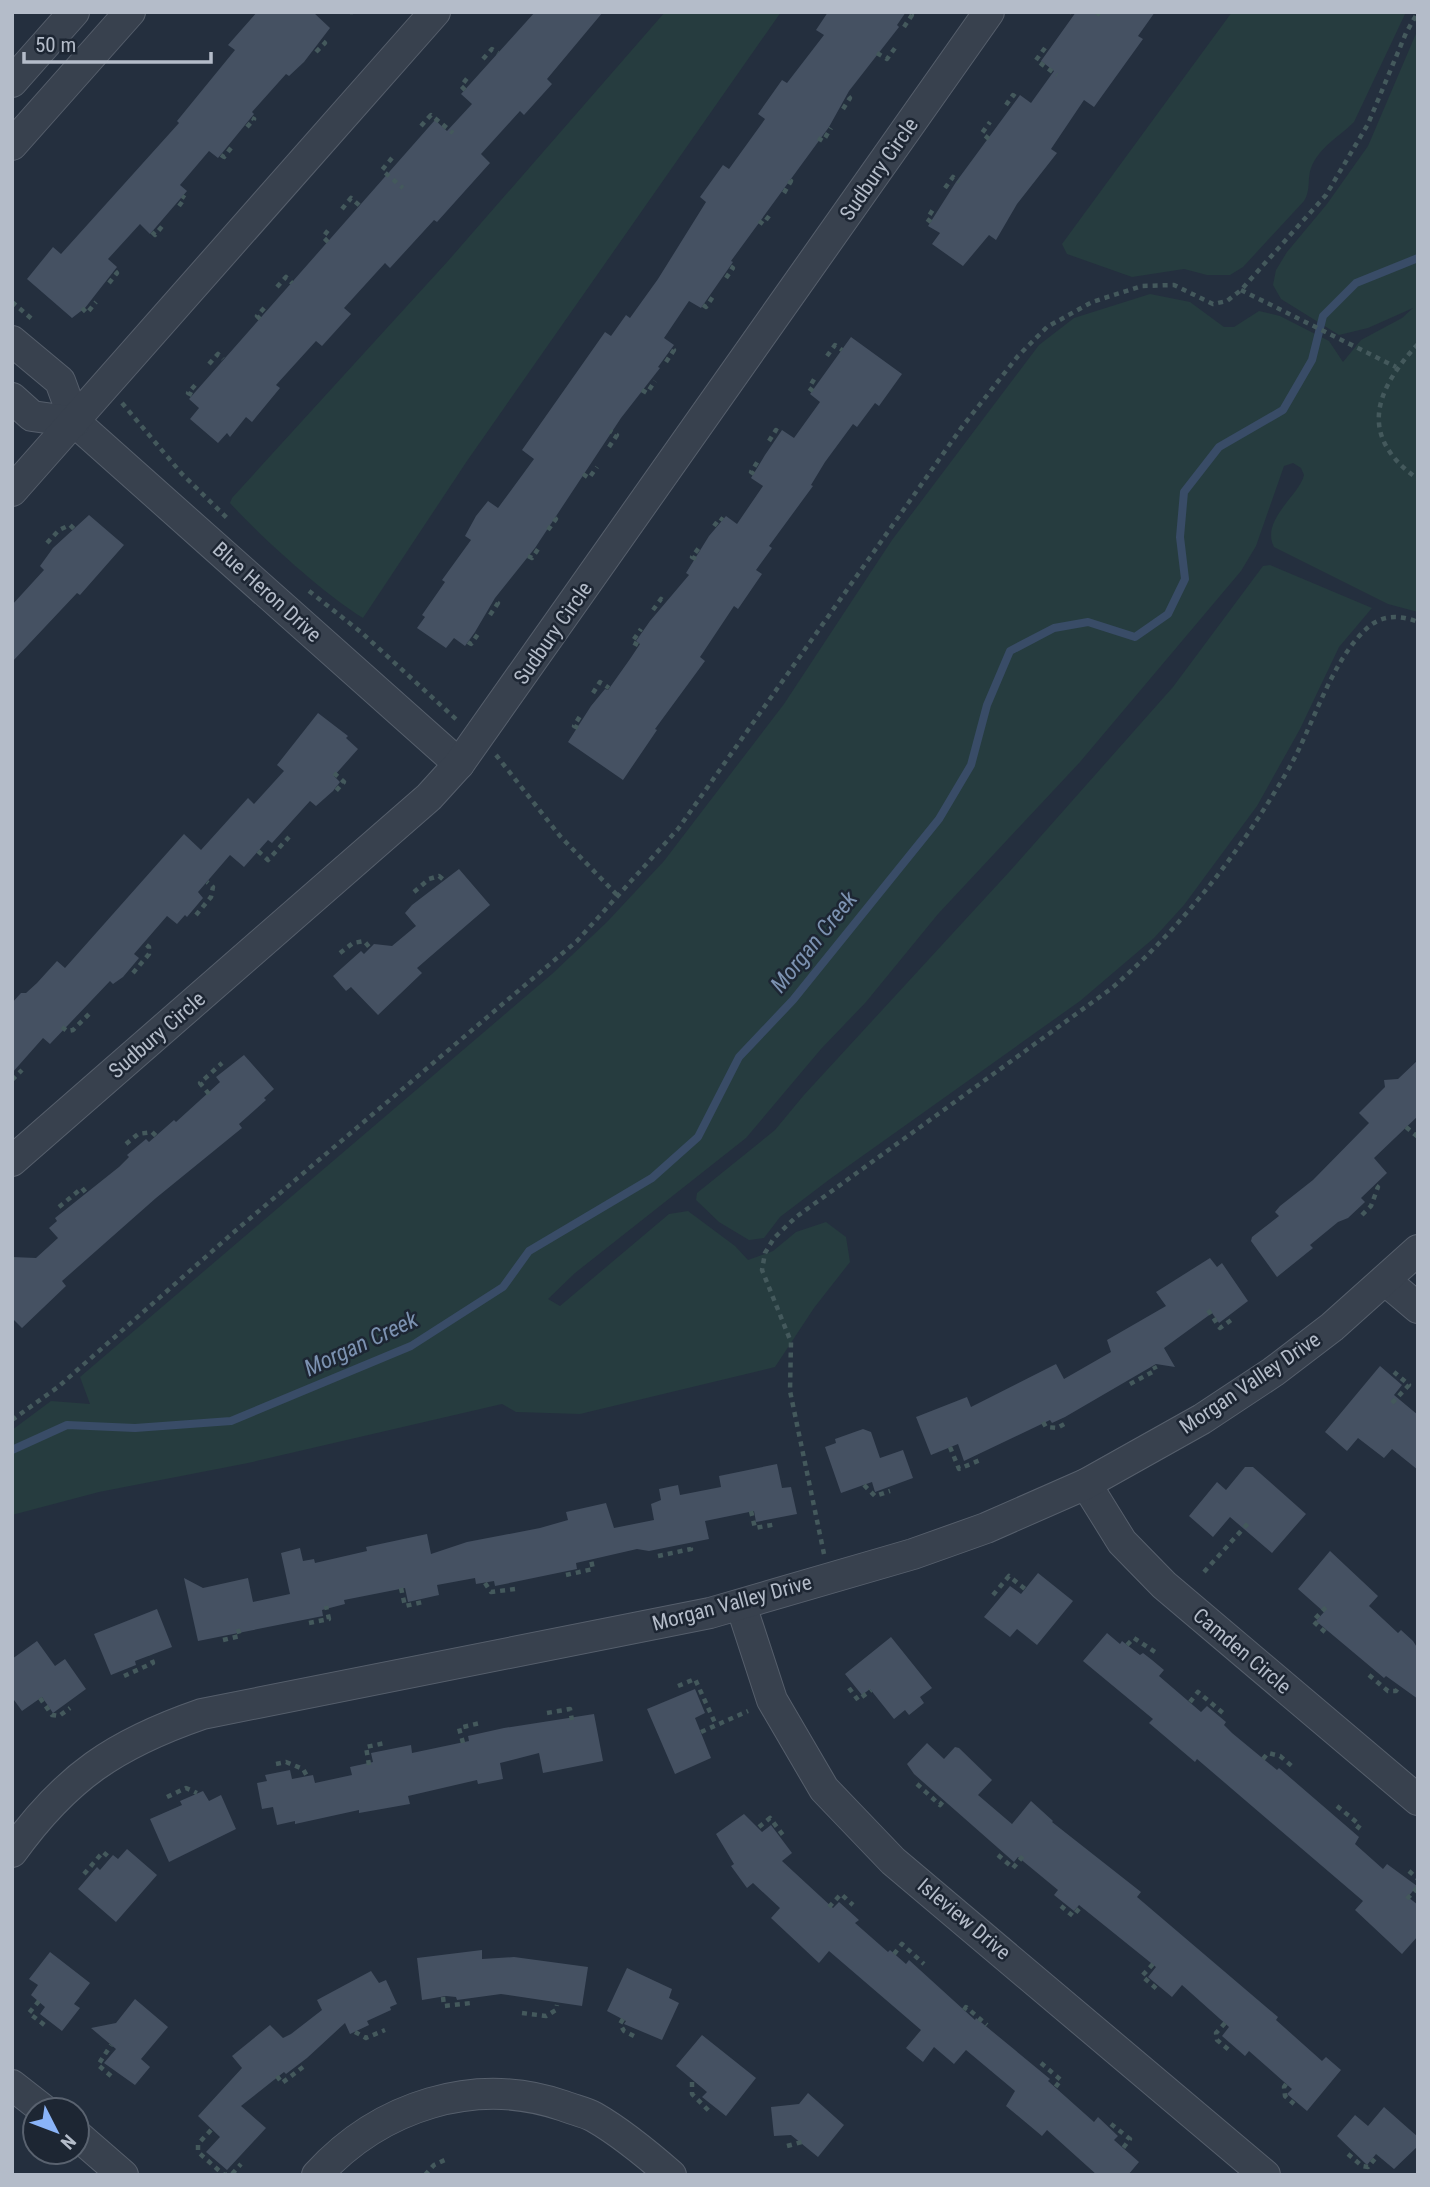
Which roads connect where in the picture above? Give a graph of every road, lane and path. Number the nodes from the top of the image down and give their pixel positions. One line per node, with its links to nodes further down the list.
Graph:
1 (75, 12): 17 (street)
2 (130, 12): 31 (street)
3 (435, 12): 82 (street)
4 (907, 12): 7 (path)
5 (989, 12): 120 (street, Sudbury Circle)
6 (1418, 12): 58 (path)
7 (904, 27)
8 (320, 39): 11 (path)
9 (895, 48): 13 (path)
10 (1045, 48): 15 (path)
11 (316, 52)
12 (498, 53): 14 (path)
13 (877, 53)
14 (483, 59)
15 (1057, 75)
16 (469, 76): 18 (path)
17 (12, 82)
18 (465, 90)
19 (848, 96): 22 (path)
20 (1017, 98): 21 (path)
21 (1006, 105)
22 (843, 108)
23 (251, 118): 26 (path)
24 (990, 122): 30 (path)
25 (421, 126): 28 (path)
26 (247, 127)
27 (831, 128): 29 (path)
28 (453, 133)
29 (818, 138)
30 (989, 139)
31 (12, 145)
32 (231, 148): 33 (path)
33 (221, 155)
34 (392, 158): 37 (path)
35 (789, 180): 39 (path)
36 (959, 182): 38 (path)
37 (403, 188)
38 (945, 188)
39 (784, 193)
40 (182, 196): 41 (path)
41 (179, 206)
42 (360, 206): 43 (path)
43 (342, 208)
44 (934, 208): 47 (path)
45 (772, 212): 46 (path)
46 (759, 221)
47 (931, 222)
48 (164, 224): 50 (path)
49 (330, 228): 51 (path)
50 (152, 232)
51 (328, 242)
52 (730, 266): 54 (path)
53 (114, 270): 56 (path)
54 (726, 278)
55 (292, 283): 57 (path)
56 (109, 284)
57 (277, 286)
58 (1241, 290): 73 (path); 128 (path)
59 (714, 295): 61 (path)
60 (96, 302): 62 (path)
61 (703, 305)
62 (82, 307)
63 (265, 307): 64 (path)
64 (260, 319)
65 (12, 341): 82 (street, Blue Heron Drive)
66 (1418, 344): 73 (path)
67 (672, 348): 71 (path)
68 (842, 349): 69 (path)
69 (827, 356)
70 (223, 359): 72 (path)
71 (666, 362)
72 (209, 364)
73 (1396, 367): 91 (path)
74 (816, 376): 78 (path)
75 (655, 381): 77 (path)
76 (197, 383): 79 (path)
77 (642, 390)
78 (813, 390)
79 (192, 395)
80 (12, 398): 82 (street)
81 (120, 400): 95 (path)
82 (75, 422): 92 (street); 120 (street, Blue Heron Drive)
83 (610, 431): 86 (path)
84 (780, 433): 85 (path)
85 (769, 441)
86 (609, 447)
87 (758, 461): 90 (path)
88 (597, 467): 89 (path)
89 (583, 474)
90 (754, 474)
91 (1418, 479)
92 (12, 491)
93 (554, 517): 98 (path)
94 (723, 520): 96 (path)
95 (232, 523)
96 (714, 526)
97 (74, 529): 99 (path)
98 (548, 530)
99 (47, 543)
100 (701, 545): 103 (path)
101 (538, 549): 102 (path)
102 (528, 556)
103 (696, 559)
104 (301, 584): 117 (path)
105 (495, 601): 108 (path)
106 (665, 602): 107 (path)
107 (653, 610)
108 (490, 615)
109 (1418, 622): 172 (path)
110 (641, 629): 113 (path)
111 (478, 634): 112 (path)
112 (468, 642)
113 (638, 645)
114 (609, 688): 115 (path)
115 (593, 693)
116 (582, 712): 118 (path)
117 (463, 725)
118 (578, 728)
119 (494, 752): 128 (path)
120 (459, 764): 144 (street, Sudbury Circle)
121 (334, 773): 122 (path)
122 (335, 792)
123 (289, 837): 124 (path)
124 (258, 851)
125 (207, 881): 129 (path)
126 (445, 881): 127 (path)
127 (414, 892)
128 (619, 897): 158 (path)
129 (196, 915)
130 (144, 943): 133 (path)
131 (370, 948): 132 (path)
132 (340, 953)
133 (133, 973)
134 (90, 1012): 135 (path)
135 (62, 1027)
136 (222, 1063): 139 (path)
137 (22, 1070): 138 (path)
138 (12, 1080)
139 (209, 1094)
140 (1406, 1127): 142 (path)
141 (156, 1136): 143 (path)
142 (1418, 1137)
143 (126, 1144)
144 (12, 1161)
145 (1375, 1185): 148 (path)
146 (87, 1194): 147 (path)
147 (59, 1207)
148 (1362, 1215)
149 (1418, 1250): 150 (street, Morgan Valley Drive)
150 (1386, 1281): 151 (street); 163 (street, Morgan Valley Drive)
151 (1418, 1308)
152 (1208, 1310): 153 (path)
153 (1234, 1318)
154 (1154, 1366): 156 (path)
155 (1394, 1372): 157 (path)
156 (1130, 1384)
157 (1392, 1403)
158 (12, 1420)
159 (1044, 1422): 160 (path)
160 (1068, 1422)
161 (950, 1447): 162 (path)
162 (980, 1460)
163 (1086, 1484): 181 (street, Morgan Valley Drive); 218 (street, Camden Circle)
164 (864, 1485): 165 (path)
165 (890, 1491)
166 (751, 1511): 168 (path)
167 (1250, 1521): 173 (path)
168 (777, 1524)
169 (690, 1543): 170 (path)
170 (658, 1556)
171 (591, 1560): 174 (path)
172 (825, 1561)
173 (1204, 1573)
174 (566, 1576)
175 (485, 1583): 177 (path)
176 (401, 1588): 180 (path)
177 (515, 1589)
178 (1025, 1589): 179 (path)
179 (993, 1595)
180 (423, 1602)
181 (741, 1605): 223 (street, Morgan Valley Drive); 280 (street, Isleview Drive)
182 (326, 1606): 184 (path)
183 (1326, 1607): 186 (path)
184 (309, 1623)
185 (238, 1629): 187 (path)
186 (1325, 1632)
187 (222, 1640)
188 (1127, 1645): 189 (path)
189 (1158, 1654)
190 (150, 1655): 192 (path)
191 (1369, 1675): 194 (path)
192 (124, 1676)
193 (678, 1686): 205 (path)
194 (1399, 1687)
195 (849, 1688): 196 (path)
196 (871, 1690)
197 (40, 1698): 199 (path)
198 (1189, 1702): 202 (path)
199 (70, 1709)
200 (748, 1711): 205 (path)
201 (547, 1713): 203 (path)
202 (1223, 1713)
203 (572, 1720)
204 (480, 1723): 208 (path)
205 (716, 1725): 206 (path)
206 (701, 1732)
207 (385, 1743): 211 (path)
208 (463, 1743)
209 (1263, 1759): 212 (path)
210 (276, 1764): 213 (path)
211 (369, 1765)
212 (1294, 1768)
213 (307, 1776)
214 (917, 1784): 217 (path)
215 (197, 1793): 216 (path)
216 (167, 1797)
217 (944, 1800)
218 (1418, 1800)
219 (1337, 1806): 221 (path)
220 (759, 1827): 222 (path)
221 (1354, 1832)
222 (783, 1835)
223 (12, 1852)
224 (999, 1855): 225 (path)
225 (1023, 1856)
226 (110, 1858): 228 (path)
227 (1409, 1871): 229 (path)
228 (84, 1874)
229 (1418, 1879)
230 (1418, 1887): 231 (path)
231 (1407, 1899)
232 (853, 1905): 235 (path)
233 (1082, 1905): 234 (path)
234 (1061, 1906)
235 (829, 1907)
236 (894, 1954): 237 (path)
237 (924, 1964)
238 (1153, 1964): 239 (path)
239 (1158, 1990)
240 (443, 1997): 242 (path)
241 (38, 2001): 249 (path)
242 (471, 2003)
243 (557, 2004): 245 (path)
244 (964, 2010): 248 (path)
245 (522, 2013)
246 (623, 2019): 252 (path)
247 (1225, 2023): 254 (path)
248 (988, 2025)
249 (47, 2027)
250 (385, 2030): 251 (path)
251 (355, 2032)
252 (634, 2036)
253 (111, 2045): 257 (path)
254 (1229, 2050)
255 (1041, 2063): 262 (path)
256 (303, 2067): 258 (path)
257 (111, 2076)
258 (276, 2076)
259 (692, 2082): 265 (path)
260 (1286, 2084): 264 (path)
261 (12, 2085): 263 (street)
262 (1054, 2088)
263 (26, 2096)
264 (1294, 2104)
265 (709, 2111)
266 (1111, 2124): 271 (path)
267 (211, 2130): 275 (path)
268 (802, 2143): 269 (path)
269 (787, 2146)
270 (91, 2147): 276 (street)
271 (1123, 2147)
272 (1348, 2154): 273 (path)
273 (1378, 2155)
274 (447, 2159): 278 (path)
275 (241, 2164)
276 (123, 2175)
277 (317, 2175): 279 (street)
278 (425, 2175)
279 (671, 2175)
280 (1265, 2175)

